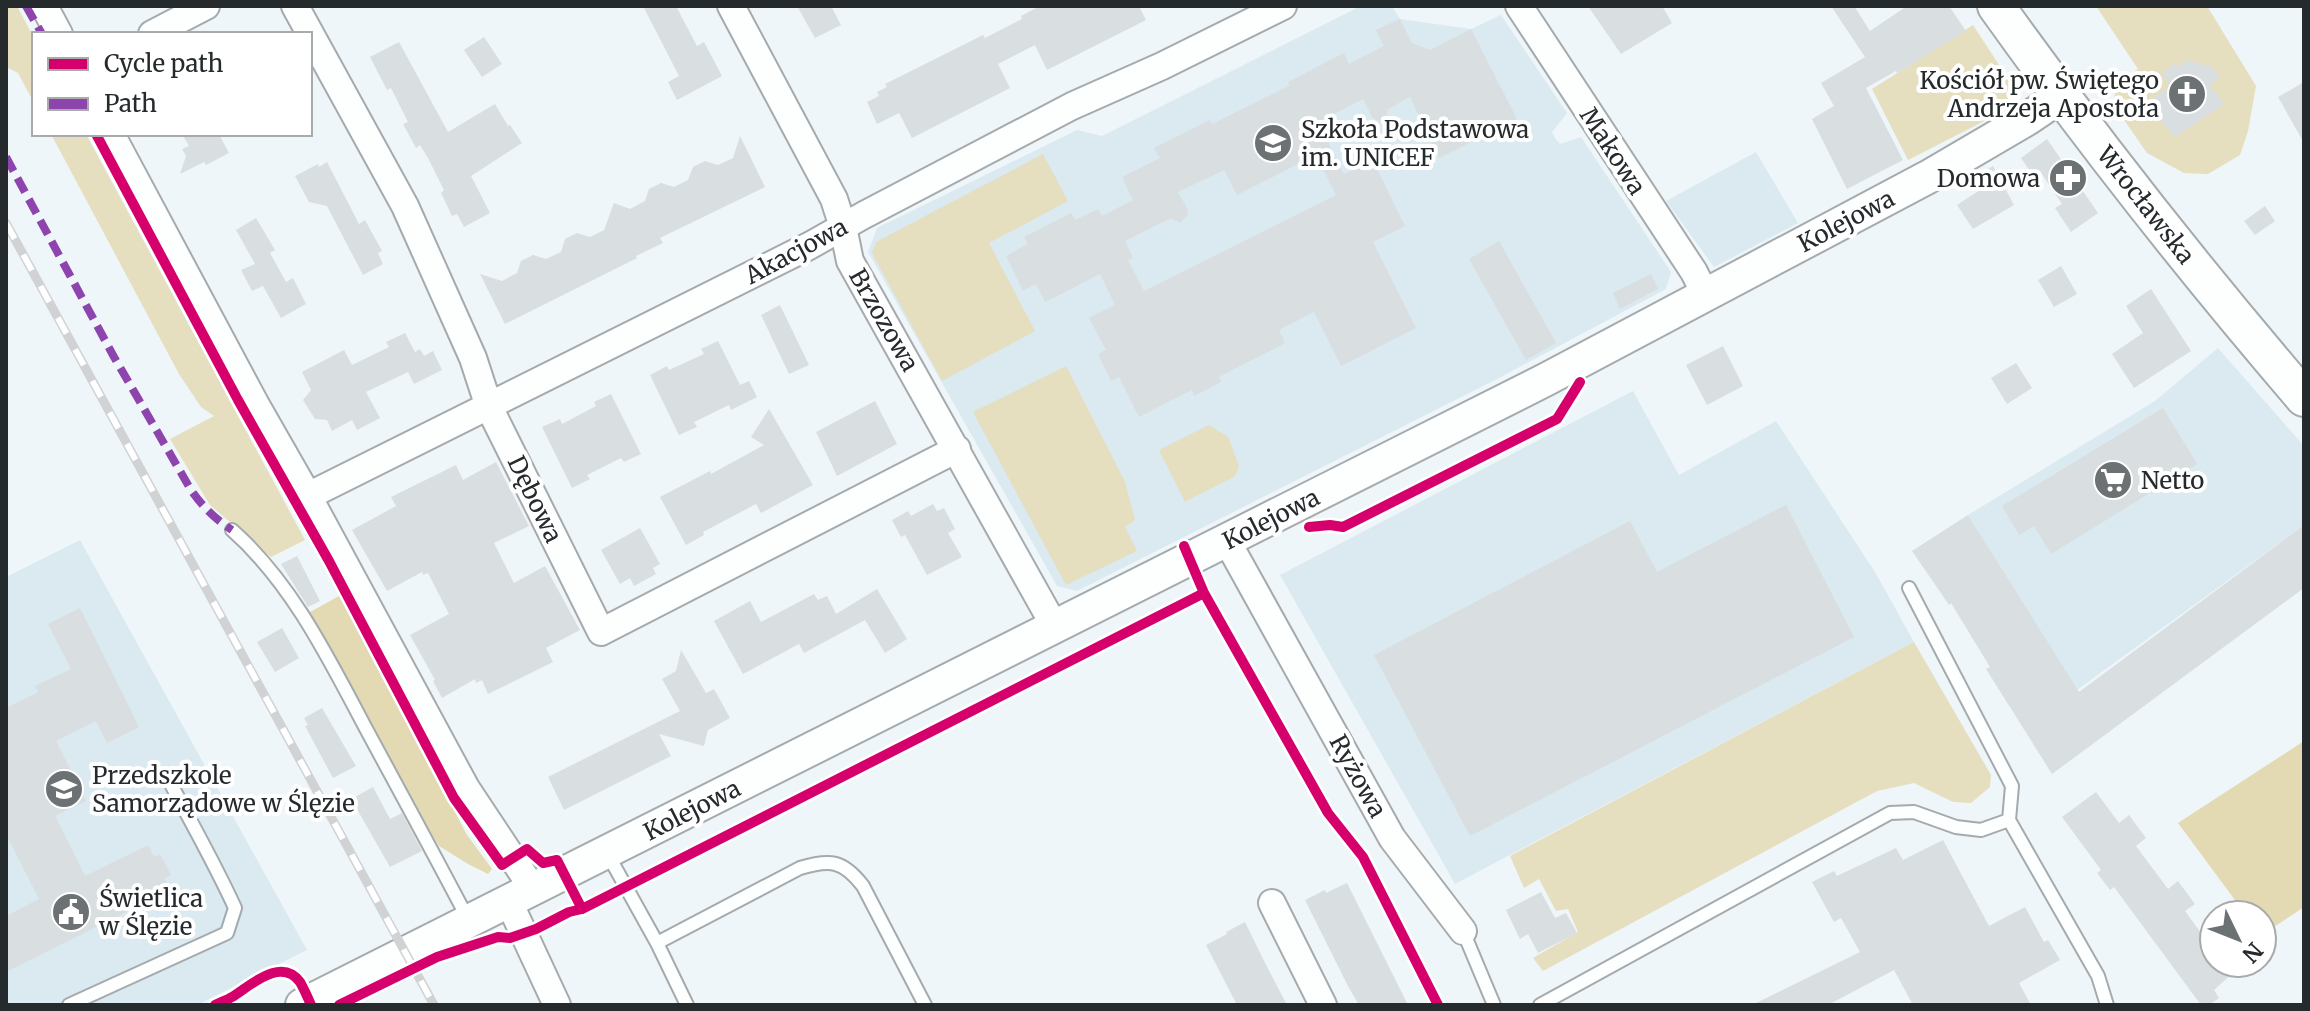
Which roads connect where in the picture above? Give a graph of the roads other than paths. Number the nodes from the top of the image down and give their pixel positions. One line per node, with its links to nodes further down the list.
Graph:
1 (44, 6): 8 (street)
2 (206, 6): 9 (street)
3 (295, 6): 10 (street, Dębowa)
4 (731, 6): 14 (street, Brzozowa)
5 (1283, 6): 14 (street, Akacjowa)
6 (1519, 6): 15 (street, Makowa)
7 (1996, 6): 12 (main road, Wrocławska)
8 (58, 32)
9 (156, 32)
10 (309, 32)
11 (312, 37): 17 (street, Dębowa)
12 (2061, 96): 15 (street, Kolejowa); 16 (main road, Wrocławska)
13 (112, 136): 19 (street)
14 (843, 227): 17 (street, Akacjowa); 18 (street, Brzozowa)
15 (1706, 296): 21 (street, Kolejowa)
16 (2304, 398)
17 (489, 407): 18 (street, Dębowa); 19 (street, Akacjowa)
18 (957, 449): 23 (street, Brzozowa)
19 (308, 496): 27 (street)
20 (232, 530): 29 (lane)
21 (1227, 541): 23 (street, Kolejowa); 30 (street, Ryżowa)
22 (1909, 588): 25 (lane)
23 (1055, 627): 26 (street, Kolejowa)
24 (172, 786): 32 (lane)
25 (2009, 820): 39 (lane); 40 (lane)
26 (607, 853): 27 (street, Kolejowa); 31 (lane)
27 (521, 896): 29 (street, Kolejowa); 34 (street)
28 (1272, 903): 37 (street)
29 (470, 921): 33 (street, Kolejowa)
30 (1463, 931): 38 (lane, Ryżowa)
31 (657, 943): 35 (lane); 36 (lane)
32 (69, 1005)
33 (302, 1005)
34 (557, 1005)
35 (687, 1005)
36 (925, 1005)
37 (1323, 1005)
38 (1494, 1005)
39 (1540, 1005)
40 (2107, 1005)

